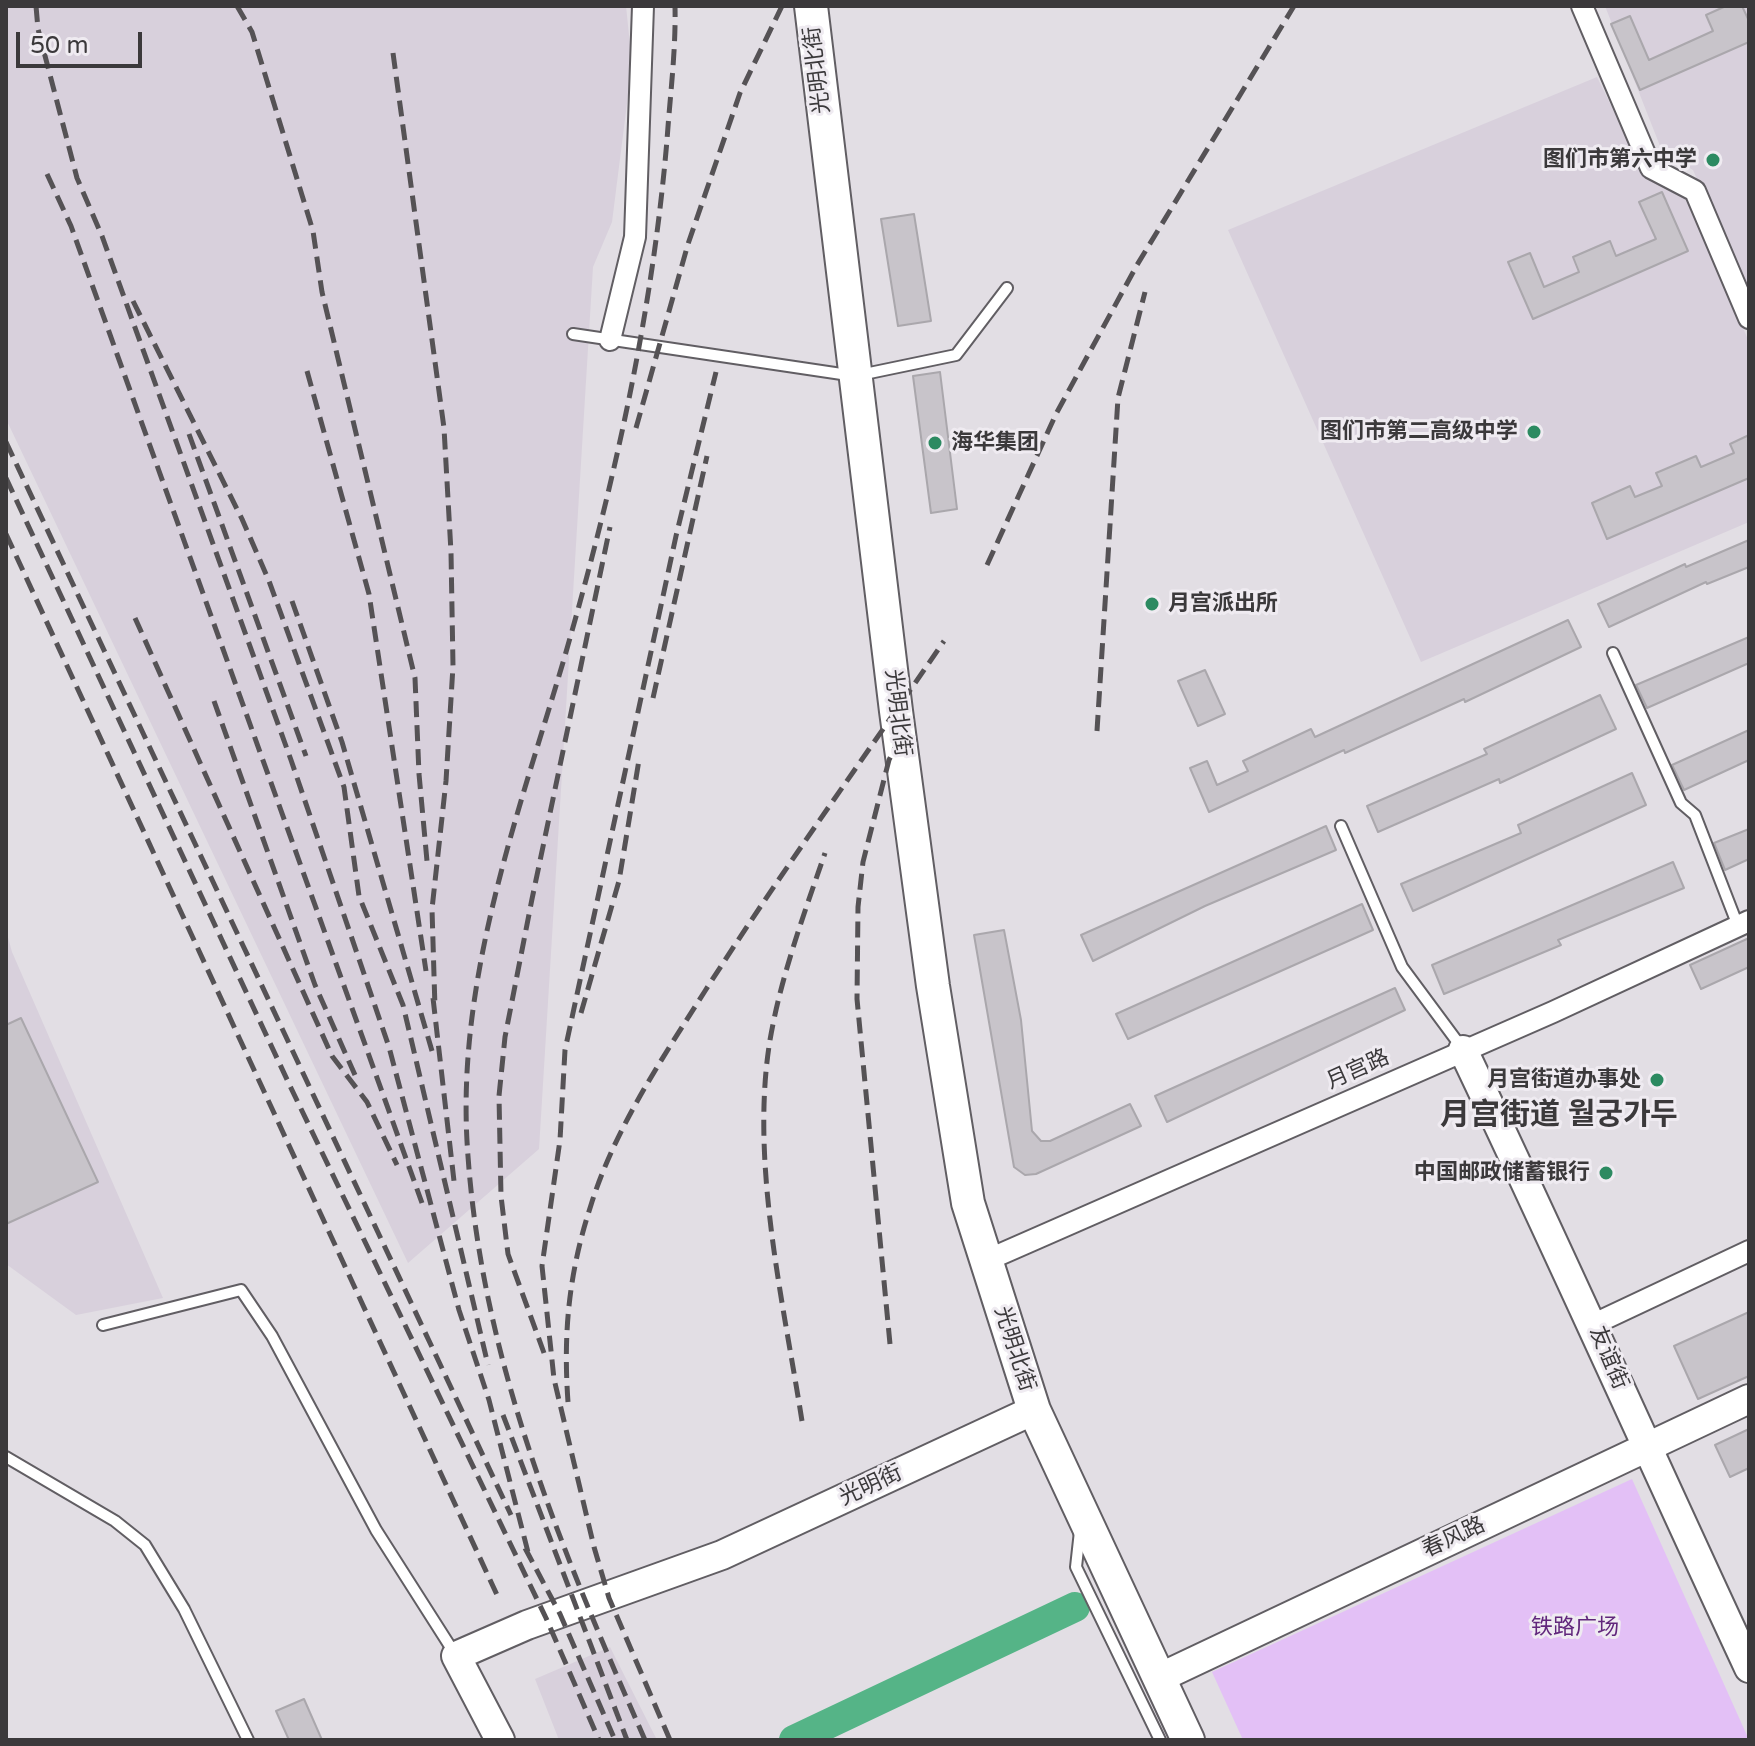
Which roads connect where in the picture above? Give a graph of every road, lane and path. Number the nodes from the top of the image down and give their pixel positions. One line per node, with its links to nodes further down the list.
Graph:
1 (643, 6): 7 (street)
2 (811, 6): 8 (main road, 光明北街)
3 (1582, 6): 5 (street)
4 (1007, 288): 8 (lane)
5 (1749, 318)
6 (573, 334): 7 (lane)
7 (610, 340): 8 (lane)
8 (855, 376): 14 (main road, 光明北街)
9 (1613, 653): 11 (lane)
10 (1341, 826): 12 (lane)
11 (1744, 924): 12 (street, 月宫路)
12 (1463, 1050): 14 (street, 月宫路); 15 (street, 友谊街)
13 (1749, 1251): 15 (street)
14 (985, 1261): 18 (main road, 光明北街)
15 (1594, 1324): 19 (street, 友谊街)
16 (103, 1325): 22 (lane)
17 (1749, 1399): 19 (street, 春风路)
18 (1034, 1410): 21 (main road); 22 (street, 光明街)
19 (1646, 1448): 23 (street, 友谊街); 24 (street, 春风路)
20 (6, 1457): 25 (lane)
21 (1082, 1513): 24 (main road); 27 (lane)
22 (456, 1656): 26 (street)
23 (1749, 1668)
24 (1159, 1678): 28 (main road)
25 (248, 1740)
26 (500, 1740)
27 (1160, 1740)
28 (1188, 1740)

